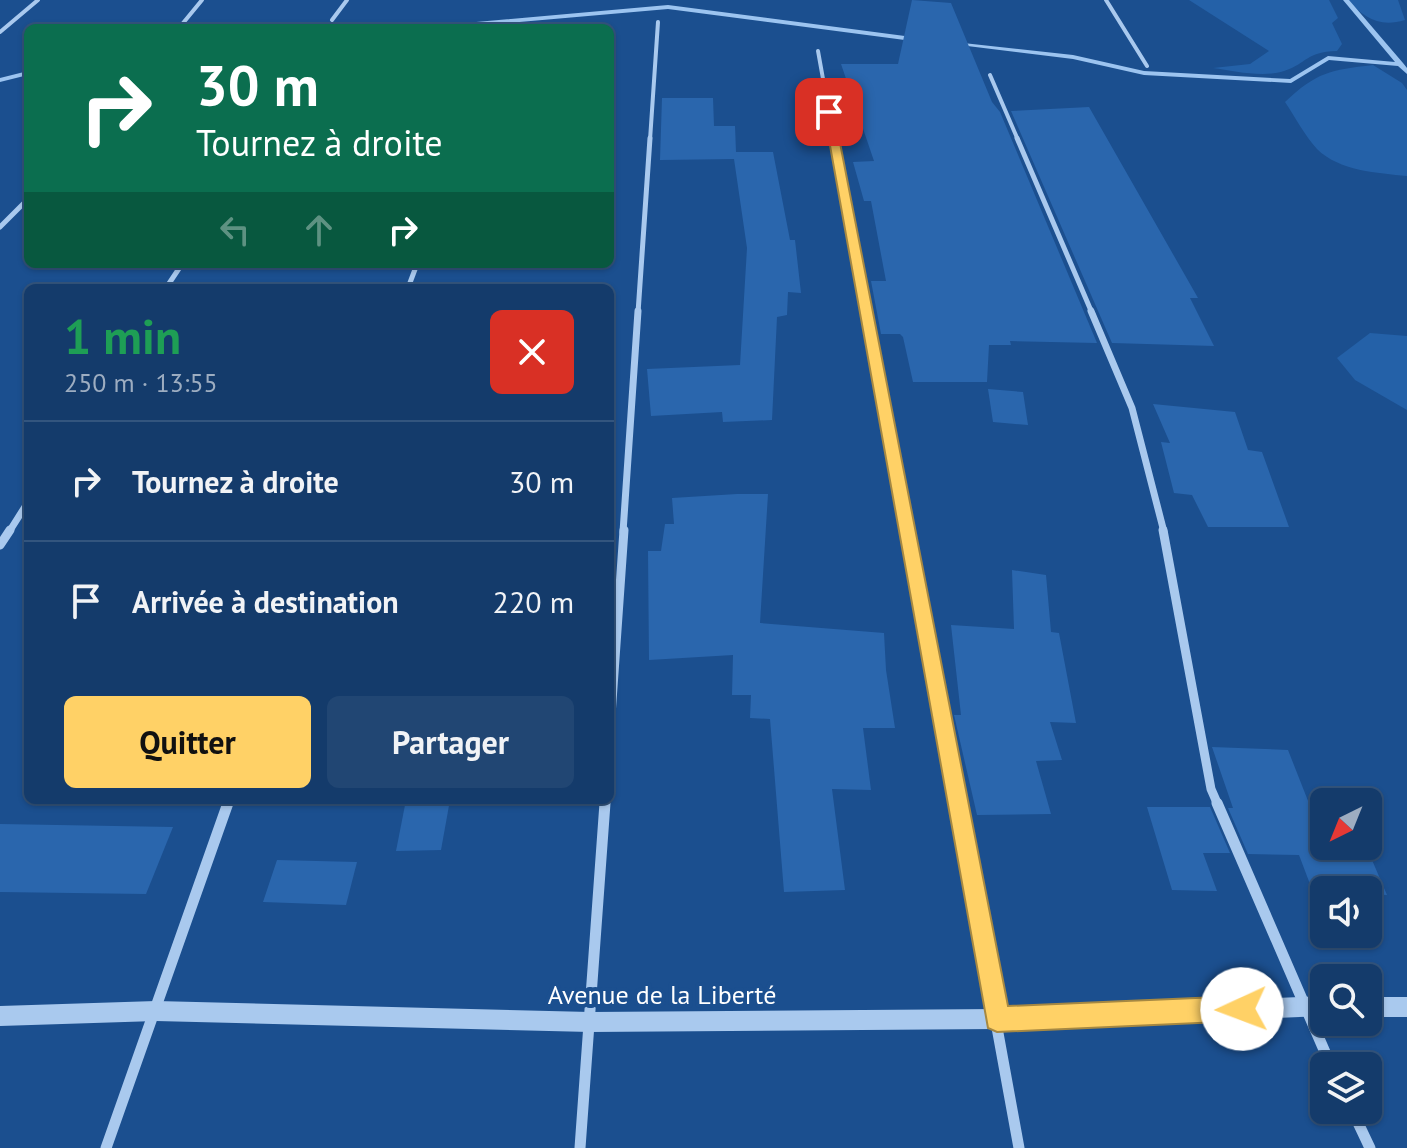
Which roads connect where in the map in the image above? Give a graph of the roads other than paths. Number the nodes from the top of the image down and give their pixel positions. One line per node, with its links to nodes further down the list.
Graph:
1 (38, 0): 8 (street)
2 (202, 0): 7 (street)
3 (347, 0): 5 (street)
4 (1106, 0): 10 (street)
5 (332, 20)
6 (658, 22): 16 (street)
7 (182, 24)
8 (0, 32)
9 (818, 51): 25 (street)
10 (1147, 66)
11 (990, 75): 19 (street)
12 (24, 203): 13 (street)
13 (0, 227)
14 (24, 508): 15 (street)
15 (0, 545)
16 (614, 671)
17 (228, 804): 23 (street)
18 (605, 804): 26 (street)
19 (1303, 1006): 20 (street, Avenue de la Liberté); 25 (street, Avenue de la Liberté); 27 (street)
20 (1310, 1006)
21 (1382, 1007): 22 (street)
22 (1407, 1007)
23 (156, 1011): 24 (street, Avenue de la Liberté); 26 (street, Avenue de la Liberté); 29 (street)
24 (0, 1016)
25 (997, 1019): 26 (street, Avenue de la Liberté); 31 (street)
26 (590, 1022): 30 (street)
27 (1324, 1052)
28 (1359, 1124): 32 (street)
29 (106, 1148)
30 (580, 1148)
31 (1019, 1148)
32 (1370, 1148)

